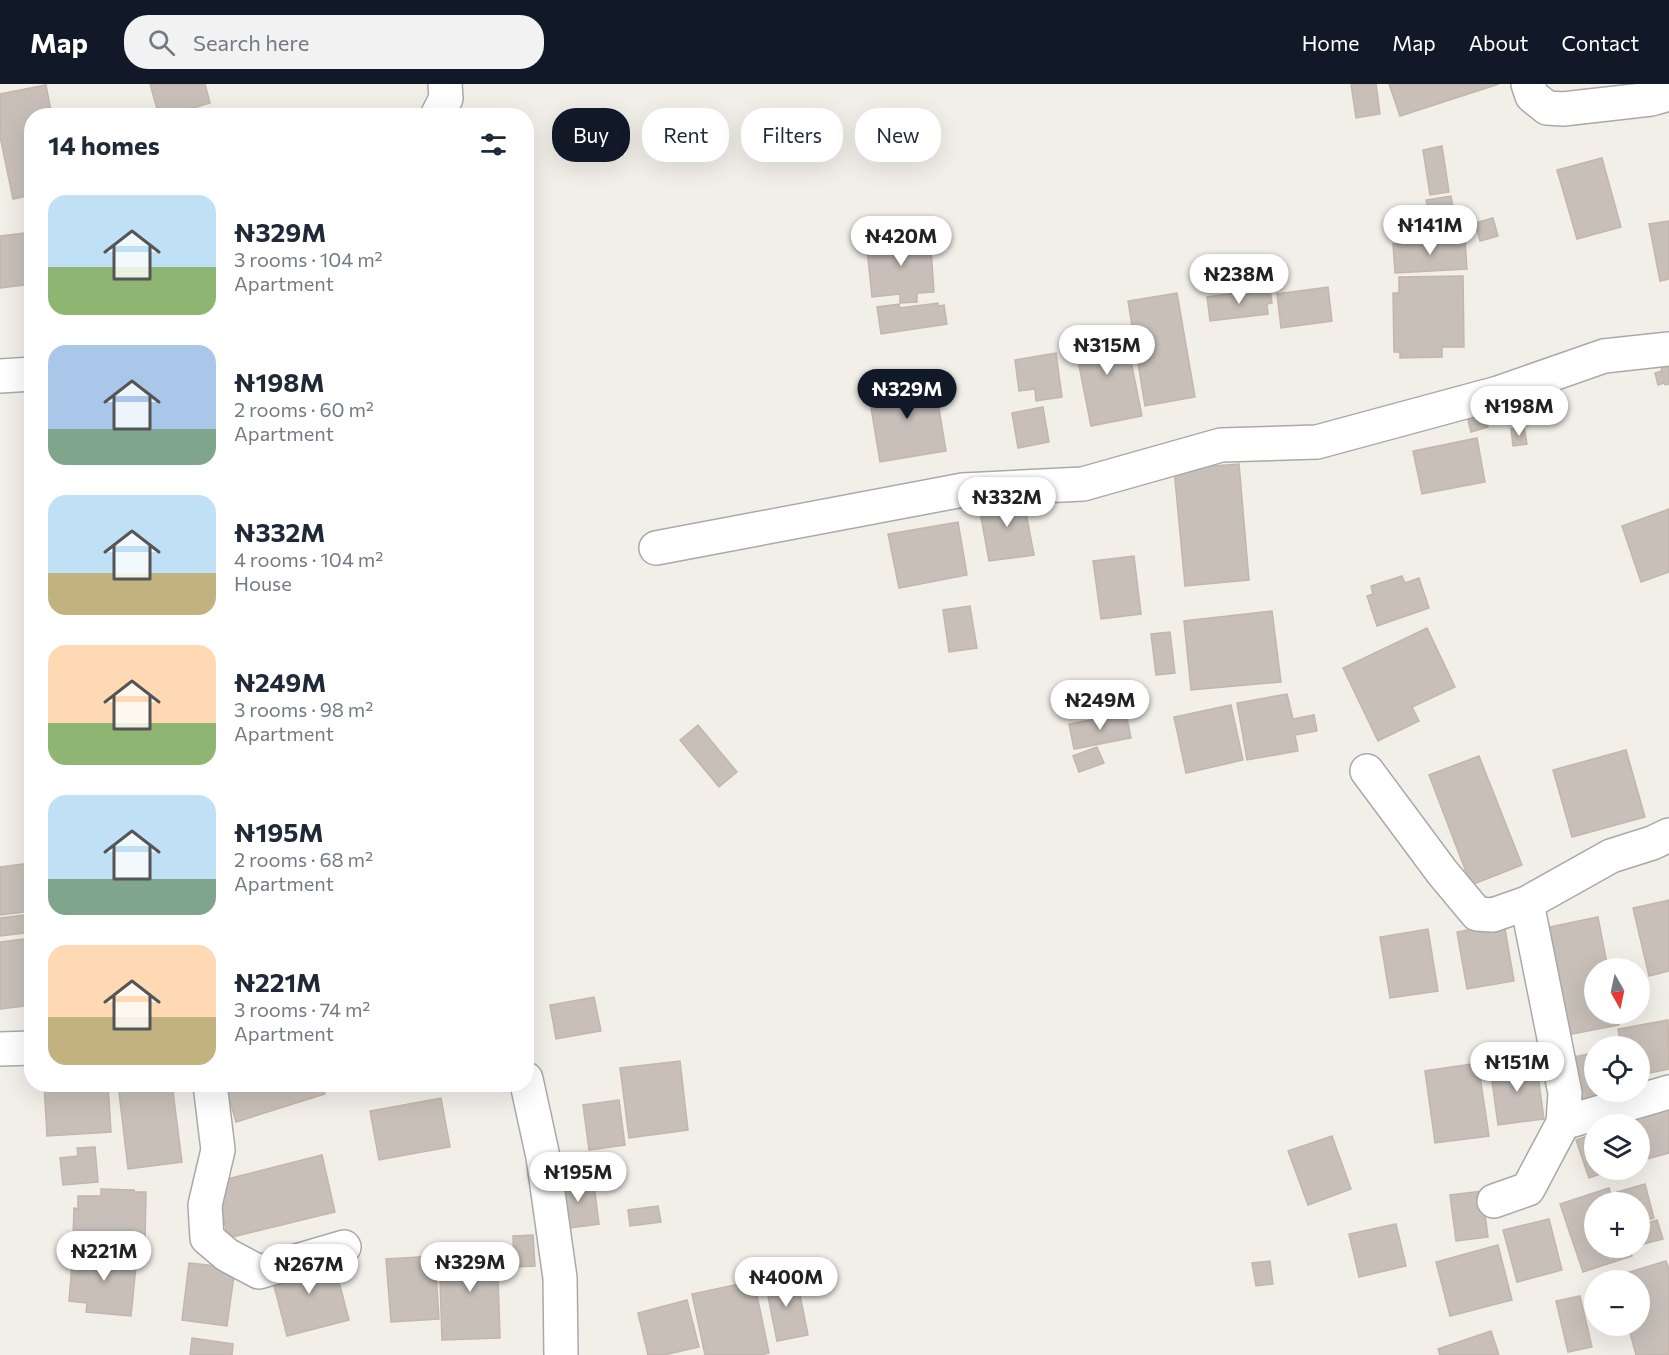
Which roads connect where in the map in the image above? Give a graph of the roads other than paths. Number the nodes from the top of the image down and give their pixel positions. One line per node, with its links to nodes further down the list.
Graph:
1 (445, 84): 4 (street)
2 (1528, 84): 3 (street)
3 (1669, 94)
4 (441, 108)
5 (1669, 349): 8 (street)
6 (24, 374): 7 (street)
7 (0, 376)
8 (656, 548)
9 (1367, 771): 11 (street)
10 (1669, 835): 11 (street)
11 (1527, 903): 17 (street)
12 (24, 1048): 13 (street)
13 (0, 1049)
14 (211, 1092): 19 (street)
15 (529, 1092): 20 (street)
16 (1669, 1092): 17 (street)
17 (1563, 1123): 18 (street)
18 (1494, 1201)
19 (344, 1247)
20 (561, 1355)

